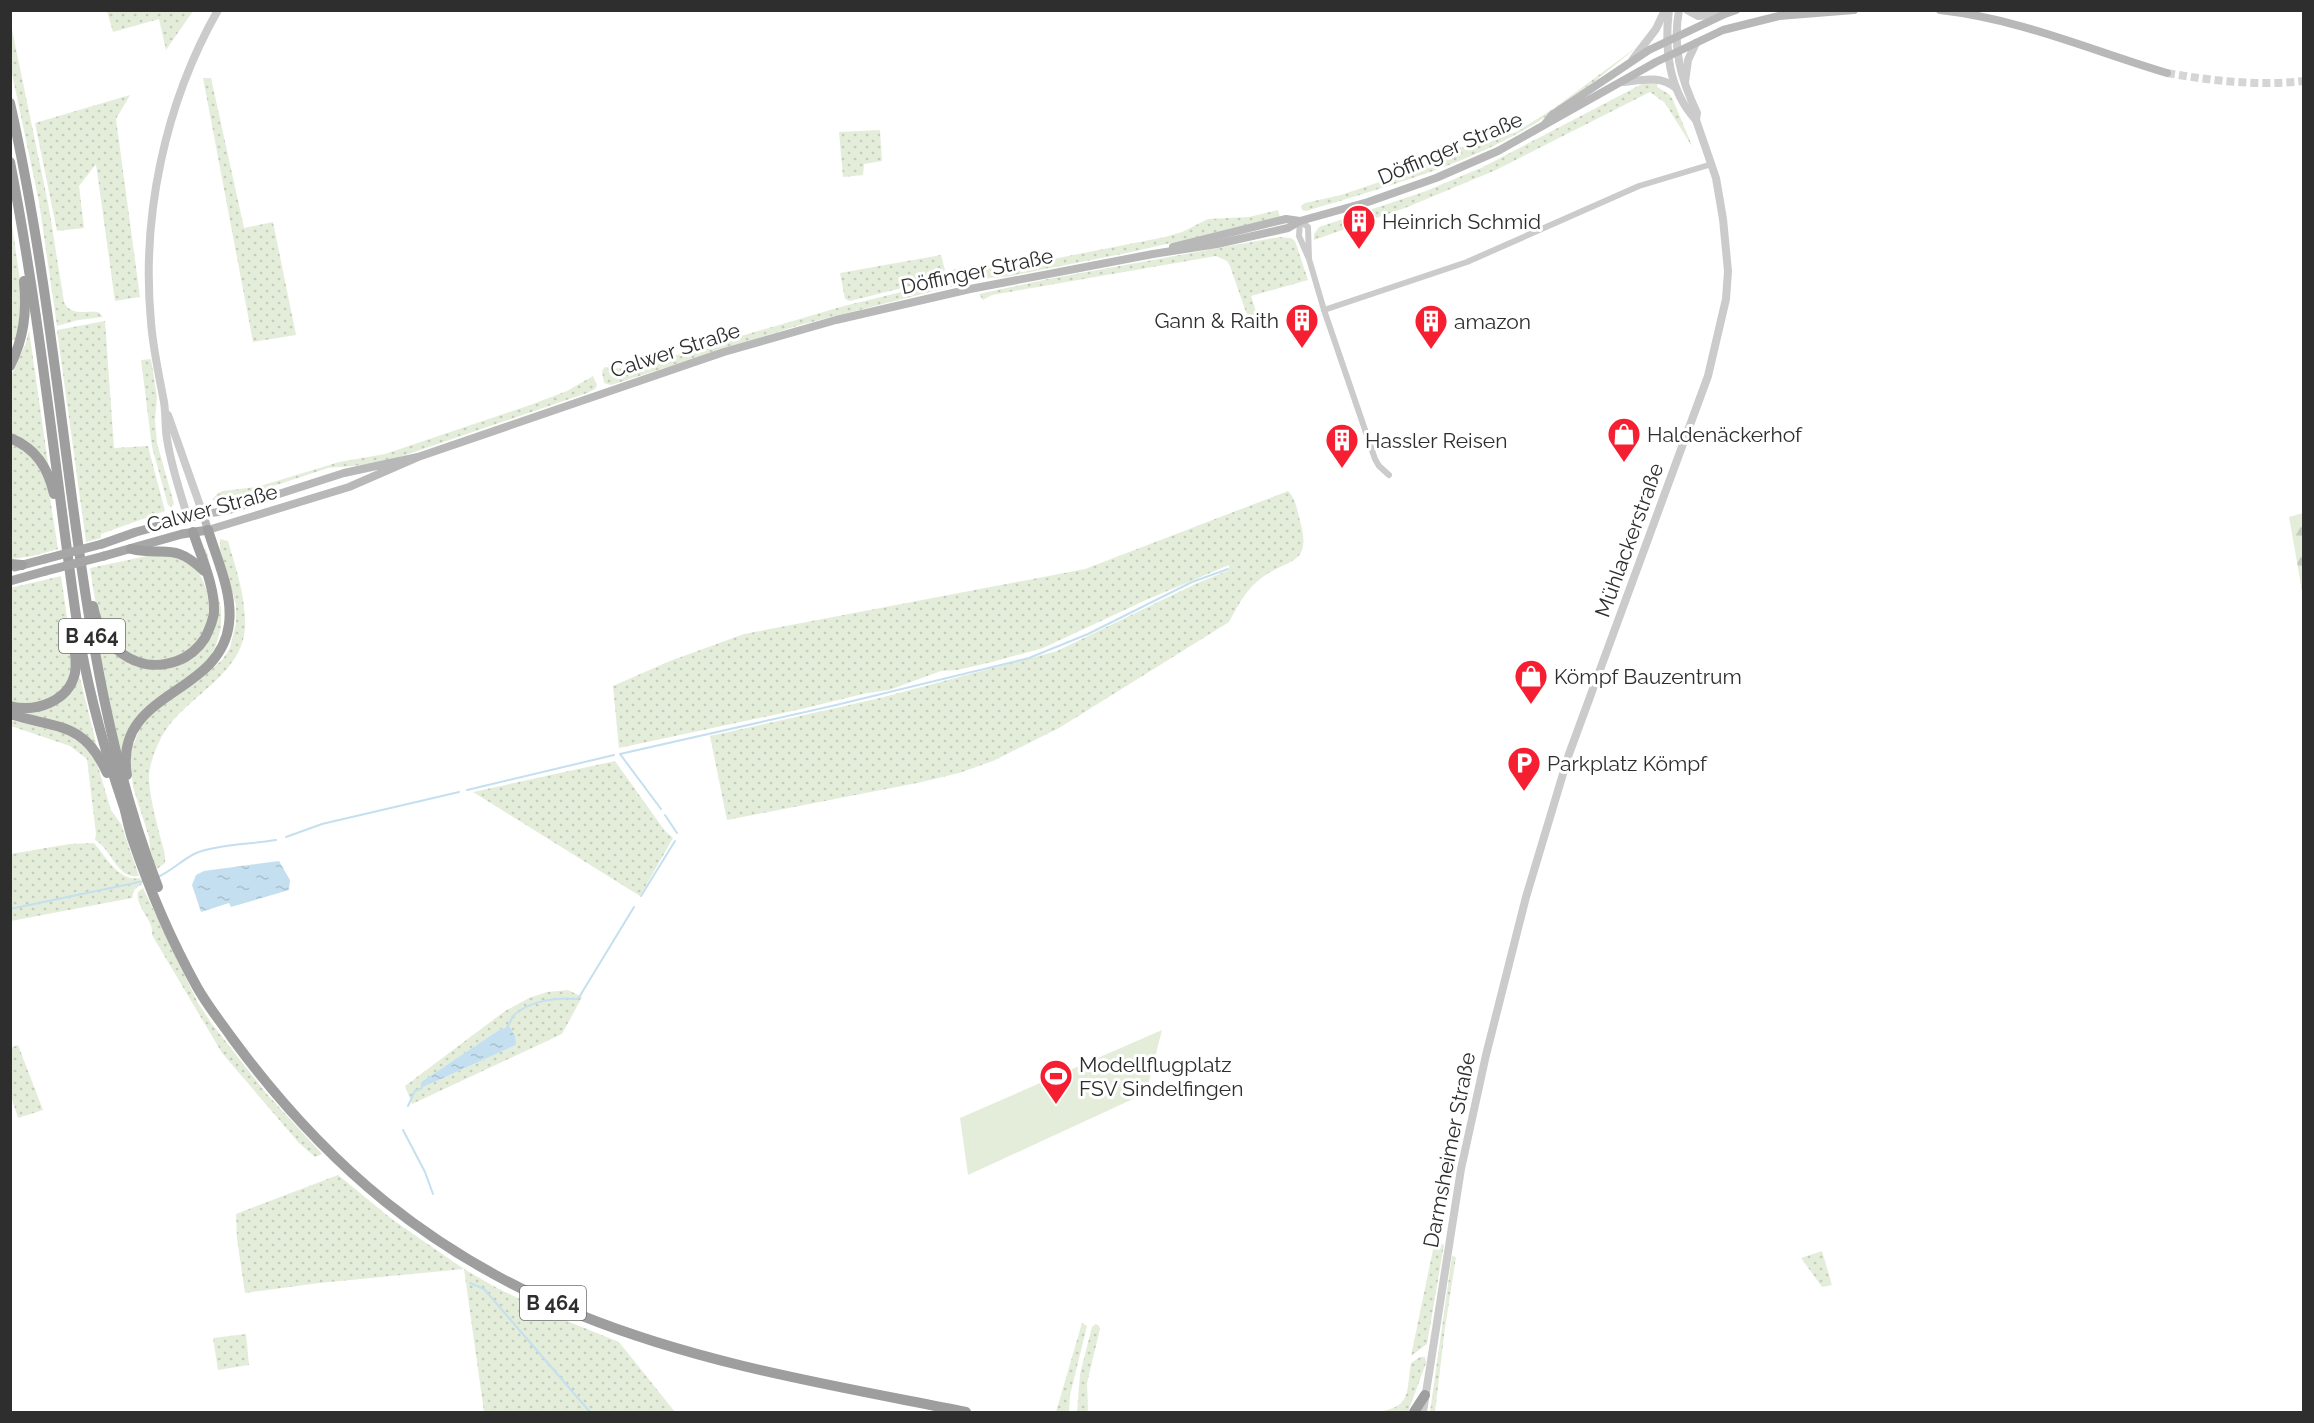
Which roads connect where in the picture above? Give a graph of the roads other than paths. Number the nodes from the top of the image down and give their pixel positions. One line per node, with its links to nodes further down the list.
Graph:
1 (218, 10): 26 (street)
2 (1667, 10): 10 (street); 13 (street)
3 (1679, 10): 9 (street)
4 (1687, 10): 8 (street)
5 (1736, 10): 8 (main road, Döffinger Straße)
6 (1854, 10): 11 (main road, Döffinger Straße)
7 (1940, 10): 14 (main road)
8 (1725, 14): 9 (main road, Döffinger Straße)
9 (1677, 37): 10 (main road, Döffinger Straße); 12 (street, Mühlackerstraße)
10 (1667, 41): 12 (street, Mühlackerstraße); 13 (main road, Döffinger Straße)
11 (1696, 42): 12 (main road, Döffinger Straße); 16 (street)
12 (1672, 54): 15 (main road, Döffinger Straße); 16 (street, Mühlackerstraße)
13 (1629, 63): 18 (main road, Döffinger Straße)
14 (2167, 73)
15 (1623, 82): 16 (street); 18 (main road, Döffinger Straße)
16 (1681, 88): 20 (street, Mühlackerstraße)
17 (10, 103): 33 (highway, B 464)
18 (1544, 127): 21 (main road, Döffinger Straße)
19 (10, 162): 22 (highway, B 464)
20 (1712, 164): 23 (street); 47 (street, Mühlackerstraße)
21 (1300, 221): 23 (street); 24 (main road, Döffinger Straße)
22 (26, 251): 25 (highway); 31 (highway, B 464)
23 (1324, 310): 29 (street)
24 (809, 327): 28 (main road, Calwer Straße)
25 (10, 366)
26 (164, 405): 30 (street); 32 (street)
27 (10, 438): 31 (highway)
28 (418, 457): 30 (main road, Calwer Straße); 34 (main road, Calwer Straße)
29 (1389, 475)
30 (203, 514): 32 (main road, Calwer Straße); 34 (main road)
31 (63, 517): 41 (highway, B 464)
32 (188, 518): 35 (main road); 37 (main road, Calwer Straße, bridge)
33 (76, 530): 39 (highway); 44 (highway, B 464)
34 (208, 531): 35 (main road, Calwer Straße); 44 (highway)
35 (193, 532): 36 (main road, Calwer Straße); 39 (highway)
36 (130, 549): 39 (highway); 40 (main road, Calwer Straße, bridge)
37 (22, 565): 38 (highway)
38 (10, 567)
39 (206, 574)
40 (10, 581)
41 (75, 610): 42 (highway); 45 (highway, B 464)
42 (10, 706)
43 (10, 714): 45 (highway)
44 (130, 801): 46 (highway, B 464)
45 (128, 827): 46 (highway, B 464)
46 (145, 863): 49 (highway, B 464)
47 (1526, 897): 48 (street, Darmsheimer Straße)
48 (1425, 1395): 50 (highway); 51 (street, Darmsheimer Straße)
49 (966, 1413)
50 (1414, 1413)
51 (1423, 1413)

